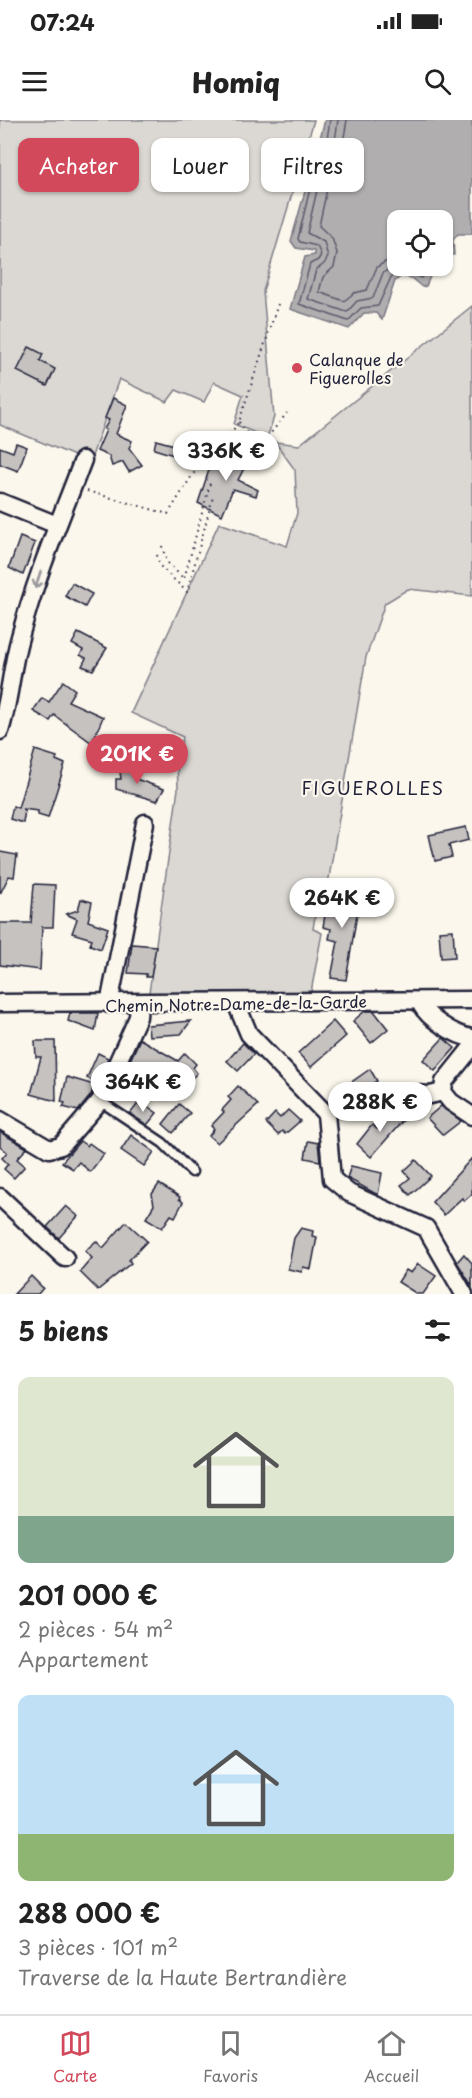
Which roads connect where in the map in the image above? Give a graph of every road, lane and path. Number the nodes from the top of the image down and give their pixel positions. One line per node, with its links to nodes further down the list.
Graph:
1 (278, 304): 3 (path)
2 (287, 413): 3 (path)
3 (239, 422): 6 (path)
4 (83, 460): 9 (street)
5 (211, 480): 10 (path)
6 (89, 492)
7 (213, 497): 11 (path)
8 (0, 502): 9 (street)
9 (57, 525): 12 (street, one-way to 12)
10 (162, 546)
11 (157, 555)
12 (0, 731)
13 (145, 822): 18 (street)
14 (472, 1000): 15 (street, Chemin Notre-Dame-de-la-Garde)
15 (420, 1002): 17 (street, Chemin Notre-Dame-de-la-Garde); 20 (street)
16 (0, 1003): 18 (street, Chemin Notre-Dame-de-la-Garde)
17 (236, 1003): 19 (street, Chemin Notre-Dame-de-la-Garde); 30 (street)
18 (109, 1004): 19 (street, Chemin Notre-Dame-de-la-Garde)
19 (140, 1004): 24 (street)
20 (472, 1038)
21 (472, 1047): 22 (street)
22 (443, 1092): 23 (street); 25 (street)
23 (414, 1094)
24 (100, 1101): 26 (street); 27 (lane)
25 (472, 1116)
26 (0, 1120)
27 (192, 1172)
28 (0, 1197): 29 (street)
29 (65, 1258)
30 (464, 1294)

